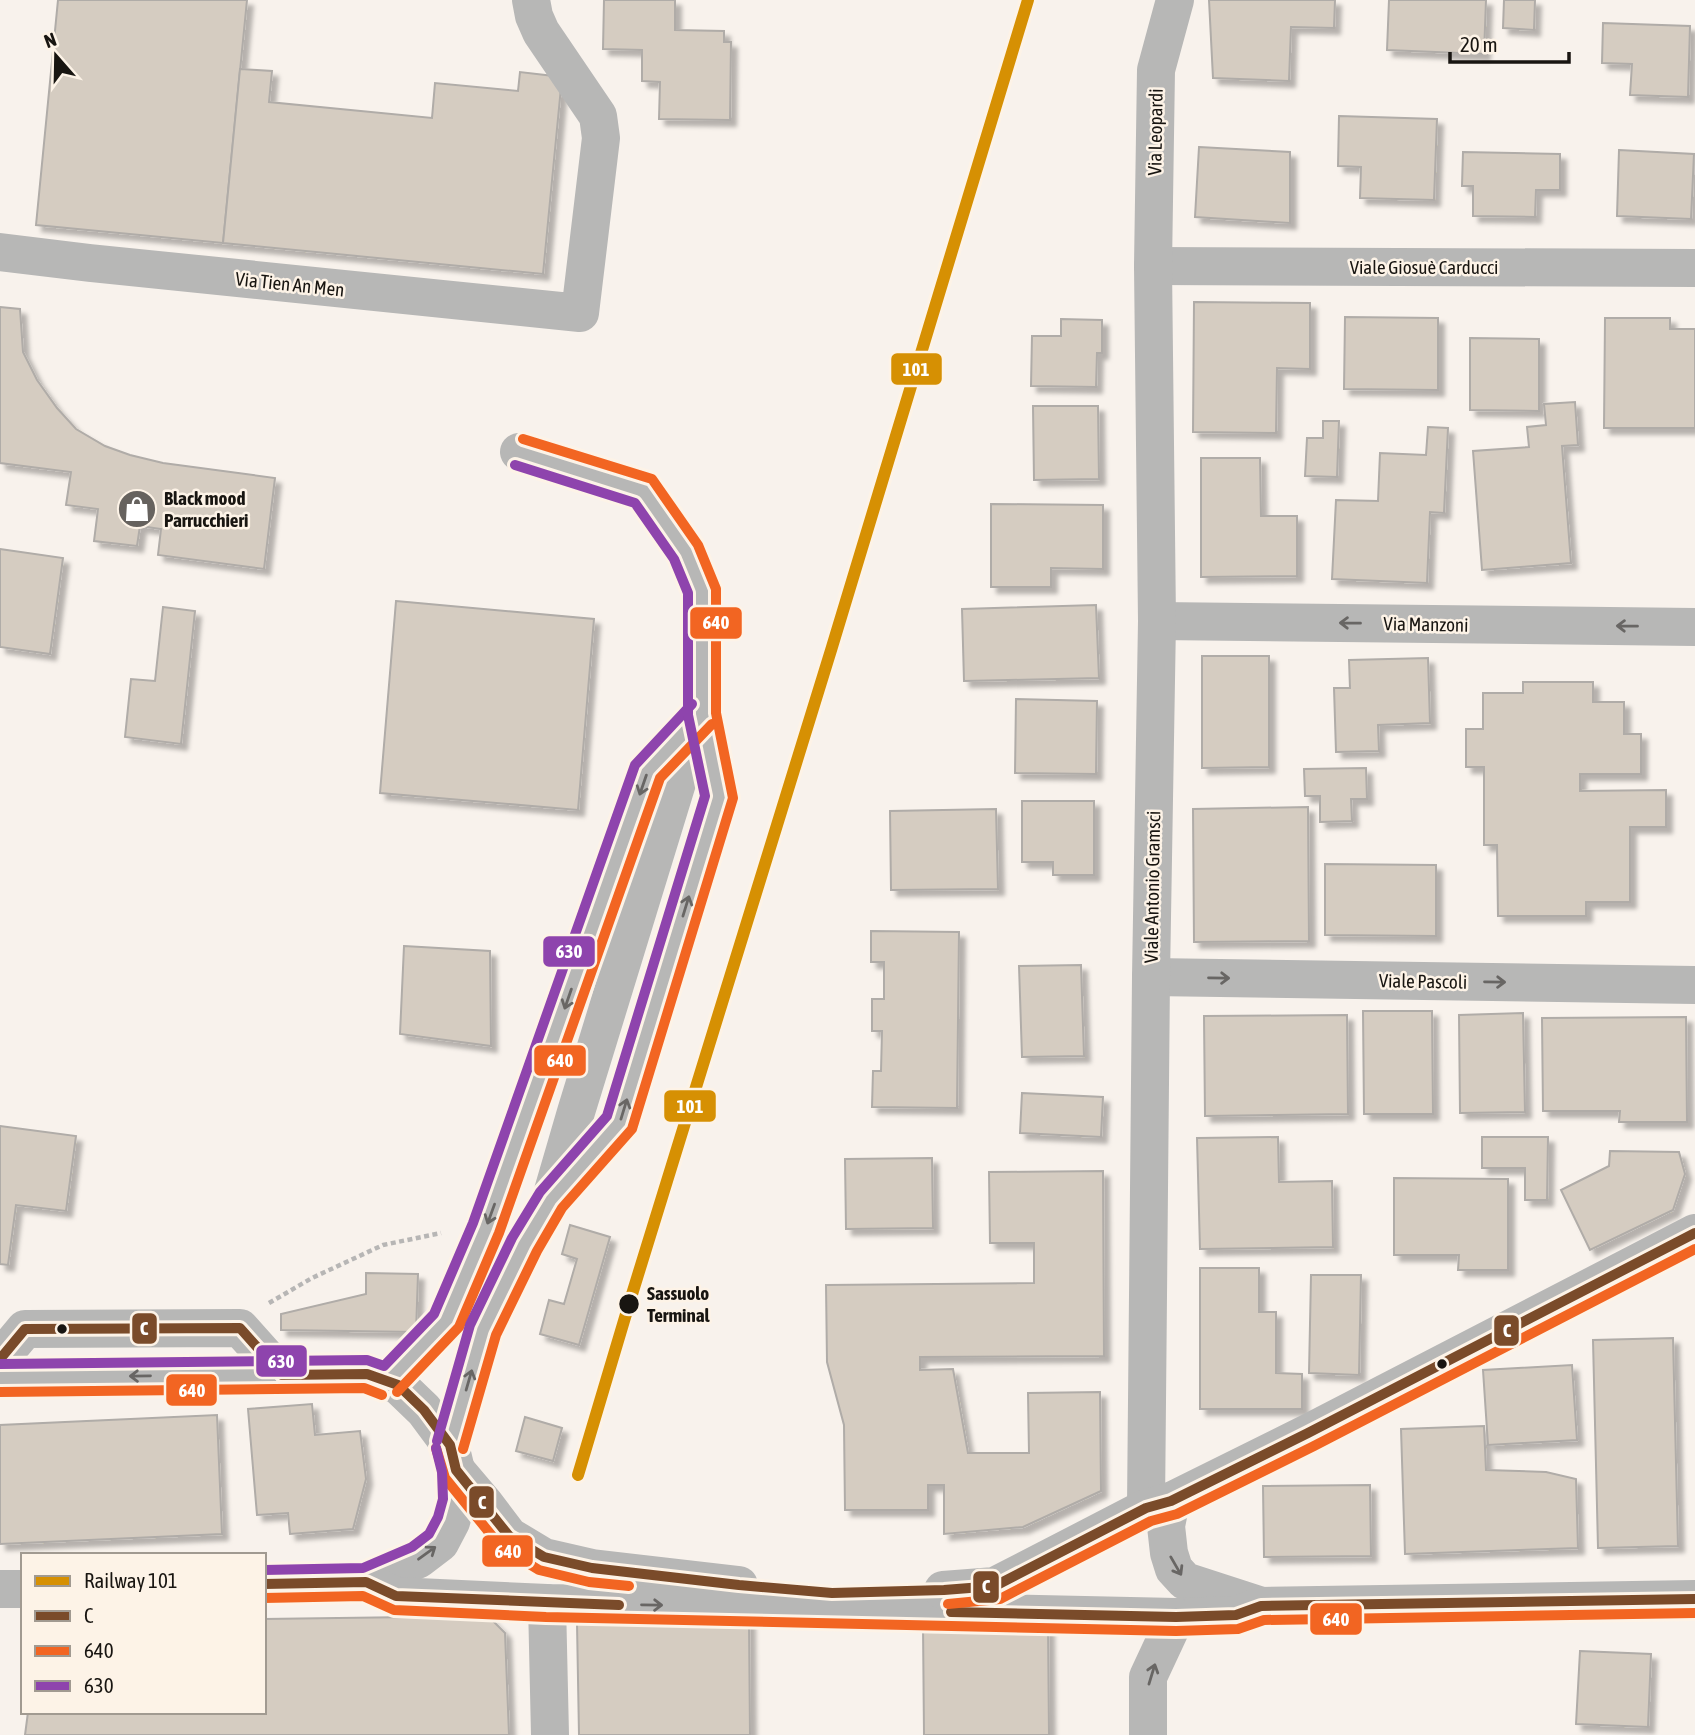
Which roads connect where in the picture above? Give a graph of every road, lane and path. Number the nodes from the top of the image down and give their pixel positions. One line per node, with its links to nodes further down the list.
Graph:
1 (531, 0): 3 (street, Via Tien An Men)
2 (1175, 0): 4 (street, Via Leopardi)
3 (0, 252)
4 (1153, 266): 5 (street, Viale Giosuè Carducci); 7 (street, Viale Antonio Gramsci)
5 (1695, 268)
6 (519, 452): 9 (street)
7 (1157, 621): 8 (street, Via Manzoni, one-way to 7); 10 (street, Viale Antonio Gramsci)
8 (1695, 627)
9 (702, 714): 13 (street, one-way to 13); 14 (street, one-way to 9)
10 (1151, 976): 11 (street, Viale Pascoli, one-way to 11); 20 (street, Viale Antonio Gramsci)
11 (1695, 985)
12 (1695, 1233): 20 (street)
13 (465, 1278): 14 (street); 18 (street)
14 (501, 1294): 19 (street, one-way to 14)
15 (0, 1359): 16 (street)
16 (282, 1375): 17 (street, one-way to 17); 18 (street)
17 (0, 1378)
18 (387, 1382): 19 (street)
19 (453, 1458): 21 (street, one-way to 19); 26 (street)
20 (1158, 1504): 26 (street); 28 (street, Viale Antonio Gramsci, one-way to 28)
21 (366, 1582): 22 (street); 27 (street)
22 (266, 1584)
23 (0, 1589): 24 (street)
24 (21, 1589)
25 (1695, 1599): 28 (street)
26 (944, 1601): 27 (street, one-way to 26); 29 (street)
27 (547, 1604): 30 (street)
28 (1261, 1606): 29 (street)
29 (1176, 1616): 31 (street, one-way to 29)
30 (550, 1735)
31 (1148, 1735)

